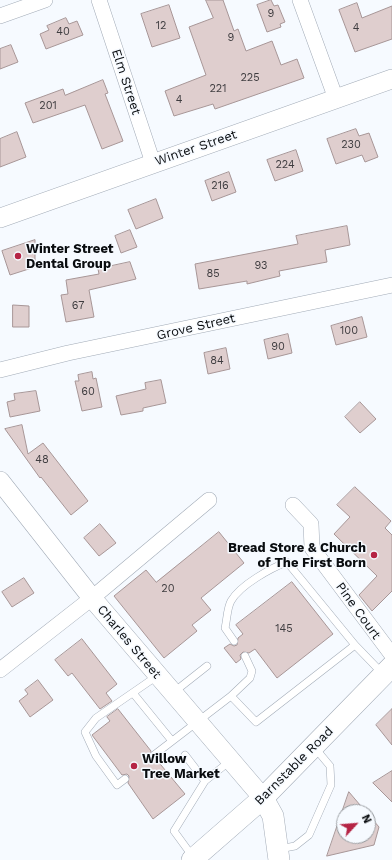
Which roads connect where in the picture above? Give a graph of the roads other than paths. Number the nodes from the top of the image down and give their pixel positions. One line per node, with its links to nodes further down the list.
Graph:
1 (45, 0): 4 (street)
2 (99, 0): 7 (street, Elm Street)
3 (300, 0): 6 (street)
4 (0, 16)
5 (392, 79): 6 (street, Winter Street)
6 (336, 99): 7 (street, Winter Street)
7 (153, 163): 8 (street, Winter Street)
8 (0, 218)
9 (392, 285): 10 (street, Grove Street)
10 (0, 370)
11 (0, 481): 14 (street, Charles Street)
12 (209, 500): 14 (street)
13 (293, 505): 17 (street, Pine Court)
14 (92, 598): 20 (street); 22 (street, Charles Street)
15 (234, 641): 16 (lane)
16 (355, 645): 21 (lane); 25 (lane)
17 (392, 655)
18 (245, 656): 25 (lane)
19 (207, 666): 24 (lane)
20 (0, 670)
21 (388, 670): 28 (main road, Barnstable Road)
22 (157, 676): 23 (lane); 24 (street, Charles Street)
23 (133, 693): 27 (lane); 32 (lane)
24 (172, 693): 26 (street, Charles Street)
25 (231, 696): 26 (lane)
26 (196, 721): 27 (lane); 31 (street, Charles Street)
27 (172, 741): 30 (lane)
28 (314, 747): 34 (main road, Barnstable Road); 35 (lane)
29 (185, 755): 33 (lane)
30 (154, 756)
31 (230, 760): 33 (lane); 34 (street, Charles Street)
32 (125, 779)
33 (205, 781): 36 (lane)
34 (263, 798): 35 (main road); 36 (main road, Barnstable Road)
35 (279, 854)
36 (193, 859)

